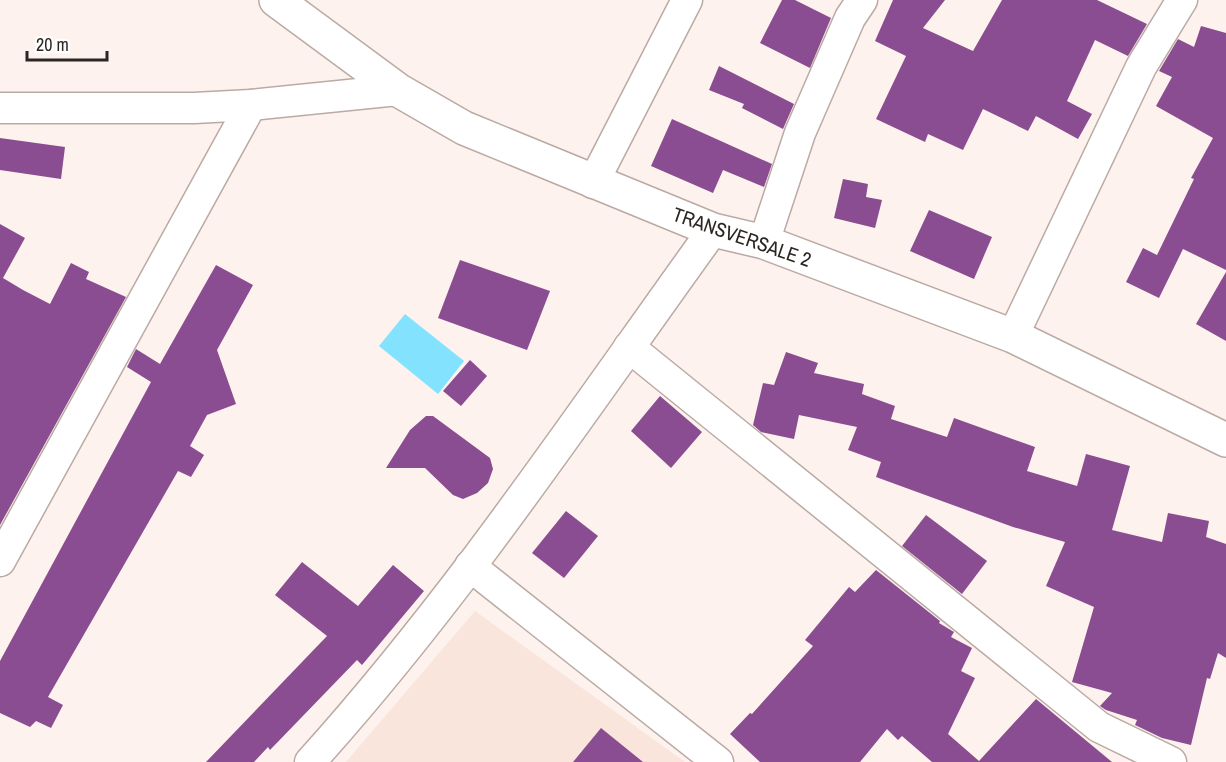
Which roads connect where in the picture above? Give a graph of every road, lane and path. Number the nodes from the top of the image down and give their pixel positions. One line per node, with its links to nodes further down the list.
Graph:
1 (687, 0): 8 (street)
2 (862, 0): 10 (street)
3 (1182, 0): 11 (street)
4 (279, 1): 5 (main road, TRANSVERSALE 2)
5 (398, 90): 6 (street); 8 (main road, TRANSVERSALE 2)
6 (251, 105): 7 (street); 14 (street)
7 (0, 108)
8 (593, 183): 9 (main road, TRANSVERSALE 2)
9 (713, 230): 10 (main road, TRANSVERSALE 2); 12 (street)
10 (764, 242): 11 (main road, TRANSVERSALE 2)
11 (1013, 336): 13 (main road, TRANSVERSALE 2)
12 (629, 347): 15 (street); 18 (street)
13 (1226, 440)
14 (0, 561)
15 (470, 566): 16 (street); 17 (street)
16 (310, 762)
17 (718, 762)
18 (1171, 762)

